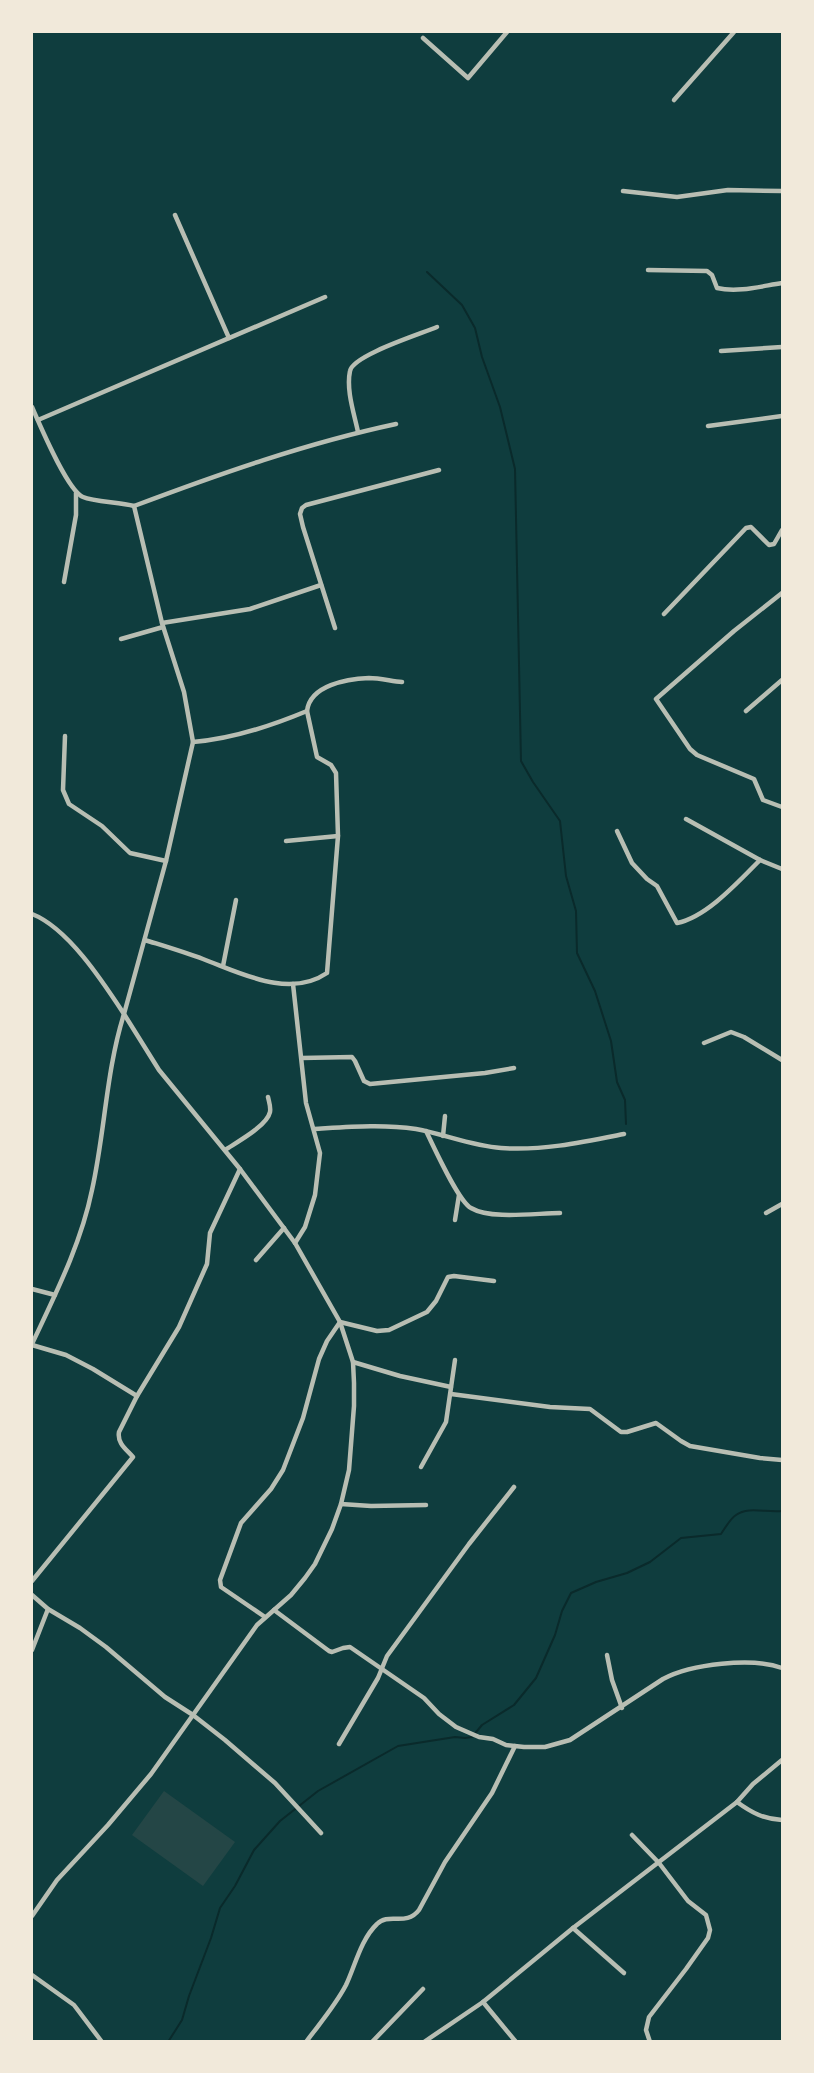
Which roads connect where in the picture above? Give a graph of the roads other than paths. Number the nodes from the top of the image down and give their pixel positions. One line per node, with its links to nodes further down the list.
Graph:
1 (507, 32): 3 (street)
2 (734, 32): 4 (street)
3 (423, 38)
4 (674, 100)
5 (623, 191): 6 (street)
6 (783, 191)
7 (176, 215): 12 (street)
8 (648, 270): 9 (street)
9 (783, 283)
10 (325, 297): 12 (street)
11 (437, 327): 20 (street)
12 (229, 338): 17 (street)
13 (783, 347): 14 (street)
14 (721, 351)
15 (32, 407): 17 (street)
16 (783, 416): 19 (street)
17 (38, 420): 22 (street)
18 (396, 424): 20 (street)
19 (708, 426)
20 (357, 432): 23 (street)
21 (439, 470): 26 (street)
22 (76, 492): 23 (street); 25 (street)
23 (134, 506): 29 (street)
24 (783, 530): 28 (street)
25 (64, 582)
26 (321, 585): 29 (street); 30 (street)
27 (783, 593): 38 (street)
28 (664, 614)
29 (163, 625): 31 (street); 37 (street)
30 (334, 628)
31 (121, 639)
32 (783, 680): 35 (street)
33 (402, 682): 34 (street)
34 (307, 711): 37 (street); 41 (street)
35 (746, 711)
36 (65, 736): 44 (street)
37 (193, 742): 44 (street)
38 (783, 807)
39 (686, 819): 43 (street)
40 (617, 831): 43 (street)
41 (338, 836): 42 (street); 50 (street)
42 (286, 841)
43 (760, 860): 45 (street)
44 (166, 861): 48 (street)
45 (783, 869)
46 (236, 900): 49 (street)
47 (32, 914): 51 (street)
48 (145, 940): 49 (street); 51 (street)
49 (223, 966): 50 (street)
50 (293, 984): 53 (street)
51 (124, 1014): 62 (street); 74 (street)
52 (704, 1043): 54 (street)
53 (302, 1058): 55 (street); 58 (street)
54 (783, 1060)
55 (514, 1068)
56 (268, 1097): 62 (street)
57 (445, 1116): 61 (street)
58 (314, 1129): 59 (street); 70 (street)
59 (426, 1131): 61 (street); 64 (street)
60 (624, 1134): 61 (street)
61 (443, 1136)
62 (225, 1150): 63 (street)
63 (240, 1169): 69 (street); 81 (street)
64 (459, 1195): 66 (street); 68 (street)
65 (783, 1204): 67 (street)
66 (560, 1213)
67 (766, 1213)
68 (454, 1220)
69 (284, 1228): 70 (street); 71 (street)
70 (295, 1243): 75 (street)
71 (256, 1260)
72 (494, 1281): 75 (street)
73 (32, 1289): 74 (street)
74 (55, 1295): 76 (street)
75 (340, 1322): 78 (street); 91 (street)
76 (32, 1345): 81 (street)
77 (455, 1360): 79 (street)
78 (353, 1362): 79 (street); 85 (street)
79 (452, 1388): 80 (street)
80 (451, 1394): 82 (street); 83 (street)
81 (137, 1396): 87 (street)
82 (783, 1460)
83 (421, 1467)
84 (514, 1487): 94 (street)
85 (341, 1504): 86 (street); 90 (street)
86 (426, 1505)
87 (32, 1581)
88 (32, 1595): 89 (street)
89 (48, 1609): 92 (street); 97 (street)
90 (274, 1610): 91 (street); 94 (street)
91 (265, 1617): 97 (street)
92 (32, 1650)
93 (607, 1655): 96 (street)
94 (382, 1668): 98 (street); 99 (street)
95 (783, 1668): 96 (street)
96 (622, 1708): 99 (street)
97 (193, 1715): 103 (street); 106 (street)
98 (339, 1744)
99 (515, 1746): 113 (street)
100 (783, 1760): 101 (street)
101 (737, 1802): 102 (street); 105 (street)
102 (783, 1820)
103 (321, 1833)
104 (632, 1835): 105 (street)
105 (659, 1863): 107 (street); 117 (street)
106 (32, 1916)
107 (573, 1928): 108 (street); 111 (street)
108 (624, 1973)
109 (32, 1975): 112 (street)
110 (423, 1989): 114 (street)
111 (483, 2001): 115 (street); 116 (street)
112 (102, 2042)
113 (306, 2042)
114 (372, 2042)
115 (424, 2042)
116 (516, 2042)
117 (650, 2042)

